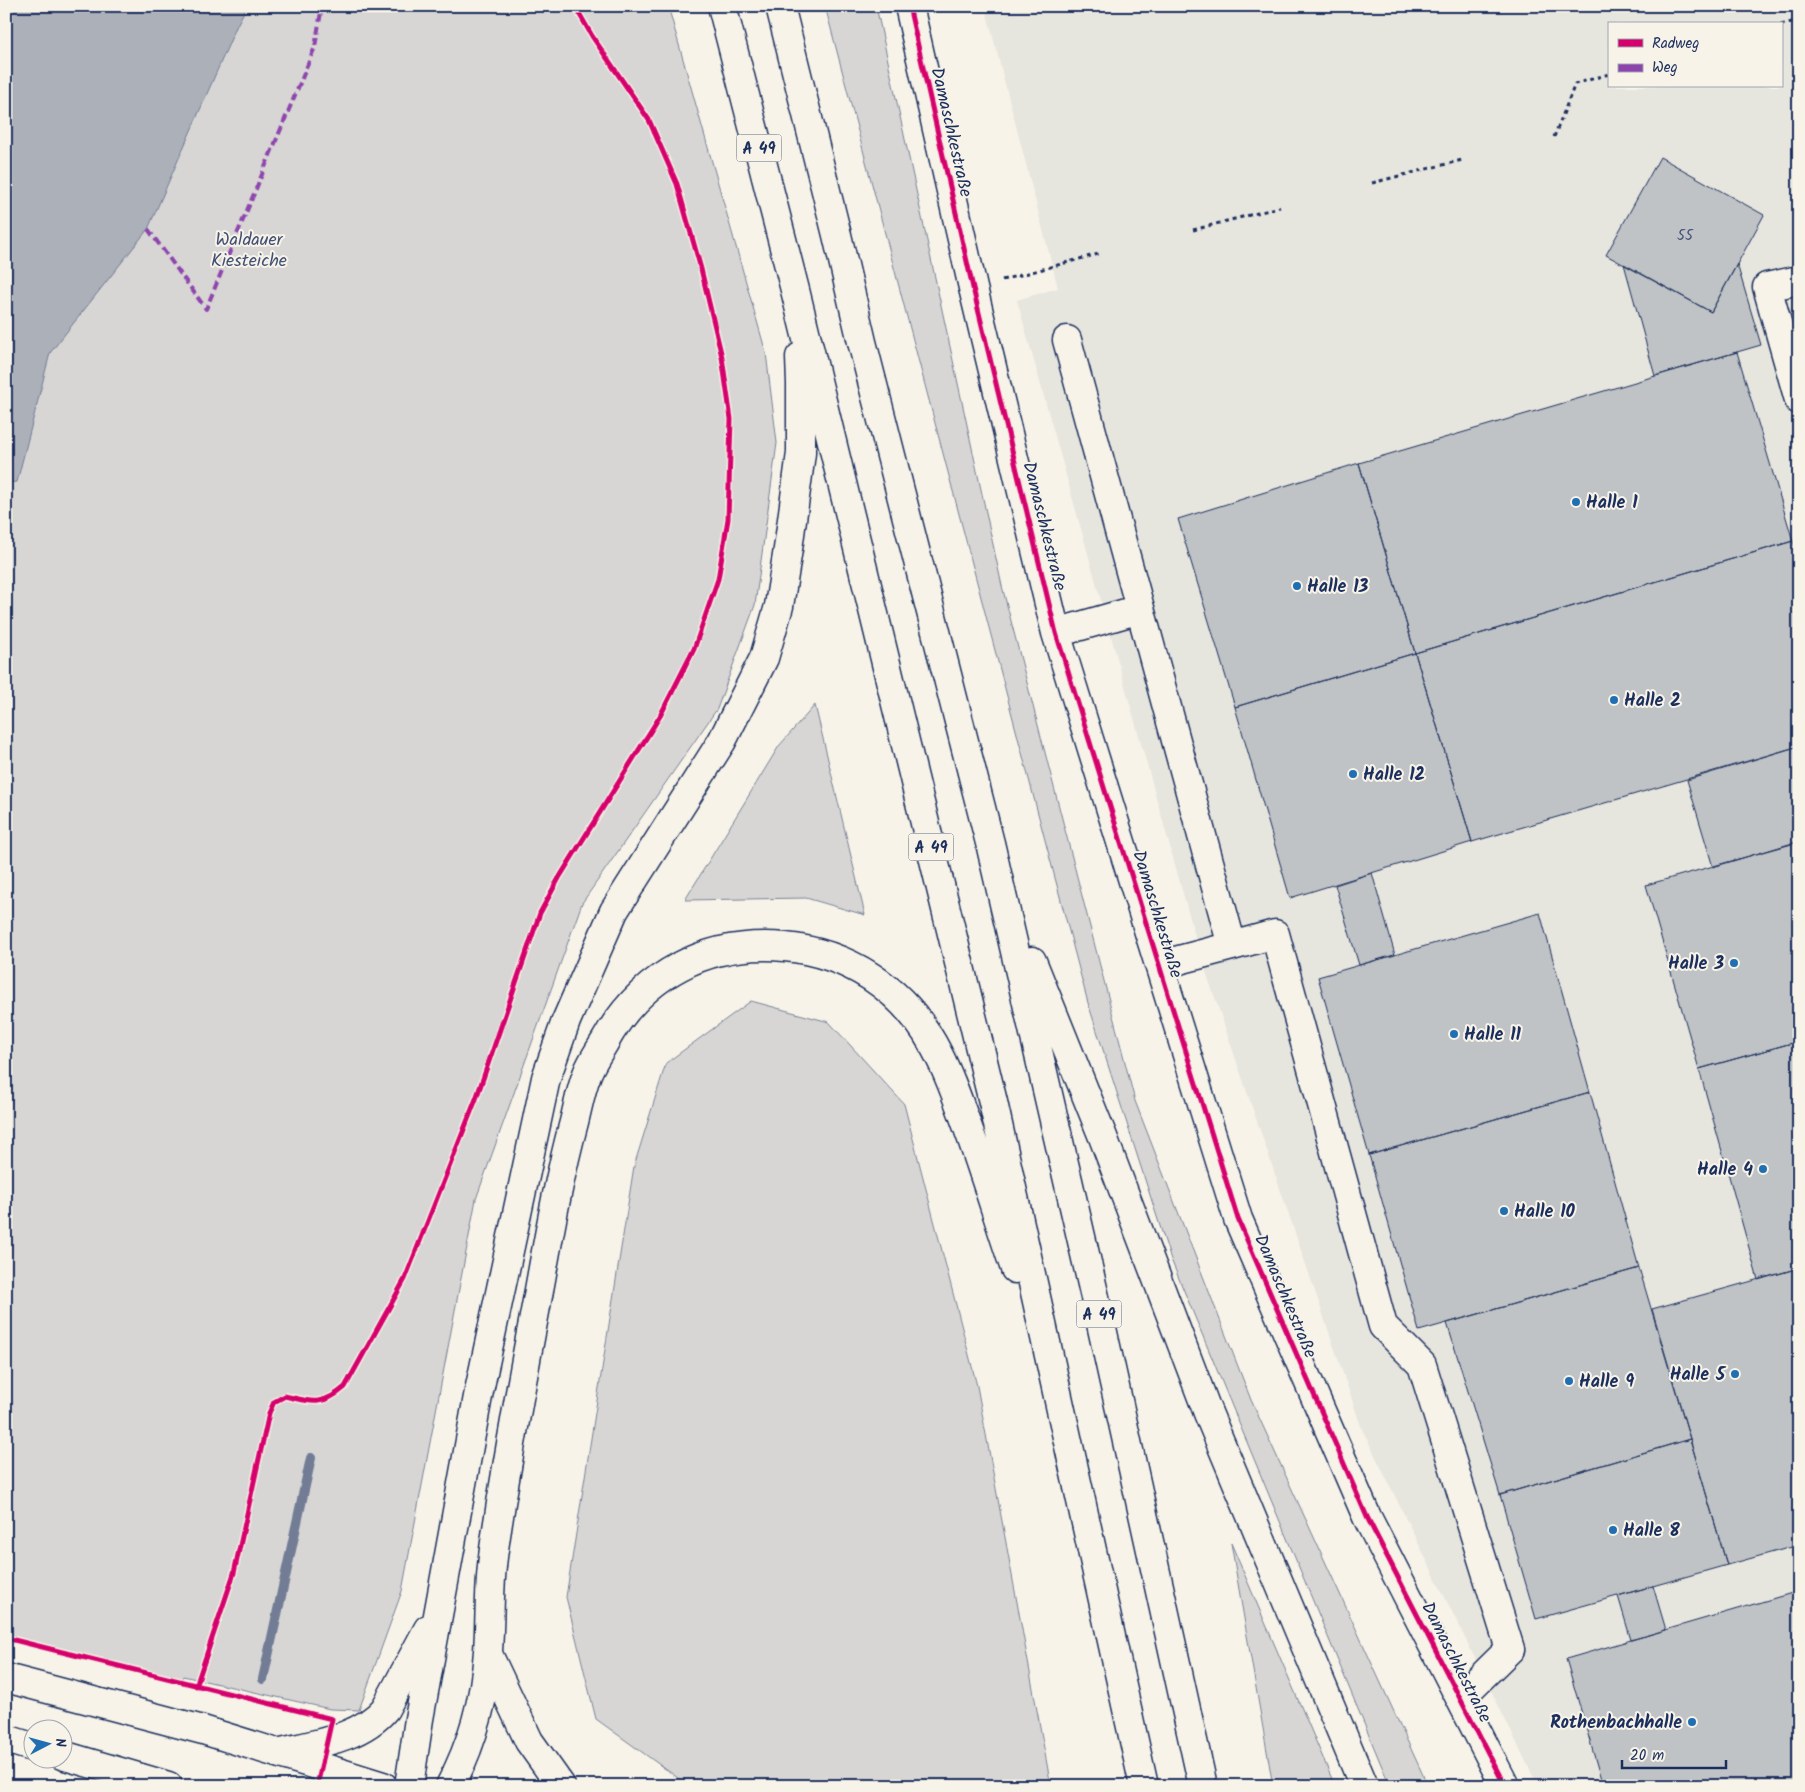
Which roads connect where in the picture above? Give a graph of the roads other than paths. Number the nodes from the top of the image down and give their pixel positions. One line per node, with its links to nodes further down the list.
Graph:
1 (722, 6): 5 (main road, A 49)
2 (780, 6): 10 (main road, A 49)
3 (909, 6): 9 (main road, Damaschkestraße)
4 (1799, 280): 7 (main road)
5 (795, 290): 13 (main road, A 49); 14 (main road)
6 (1067, 340): 8 (main road)
7 (1799, 400)
8 (1140, 609): 9 (main road); 11 (main road)
9 (1056, 633): 12 (main road, Damaschkestraße)
10 (990, 843): 28 (main road, A 49); 29 (main road)
11 (1232, 946): 12 (main road); 17 (main road)
12 (1160, 965): 17 (main road, Damaschkestraße)
13 (1061, 1406): 15 (main road); 27 (main road, A 49)
14 (441, 1606): 20 (main road); 24 (main road)
15 (488, 1654): 25 (main road); 26 (main road)
16 (6, 1678): 20 (main road)
17 (1460, 1698): 30 (main road, Damaschkestraße)
18 (6, 1739): 19 (main road)
19 (22, 1744)
20 (277, 1753): 23 (main road)
21 (72, 1758): 22 (main road)
22 (168, 1786)
23 (383, 1786)
24 (409, 1786)
25 (450, 1786)
26 (561, 1786)
27 (1144, 1786)
28 (1204, 1786)
29 (1364, 1786)
30 (1505, 1786)

